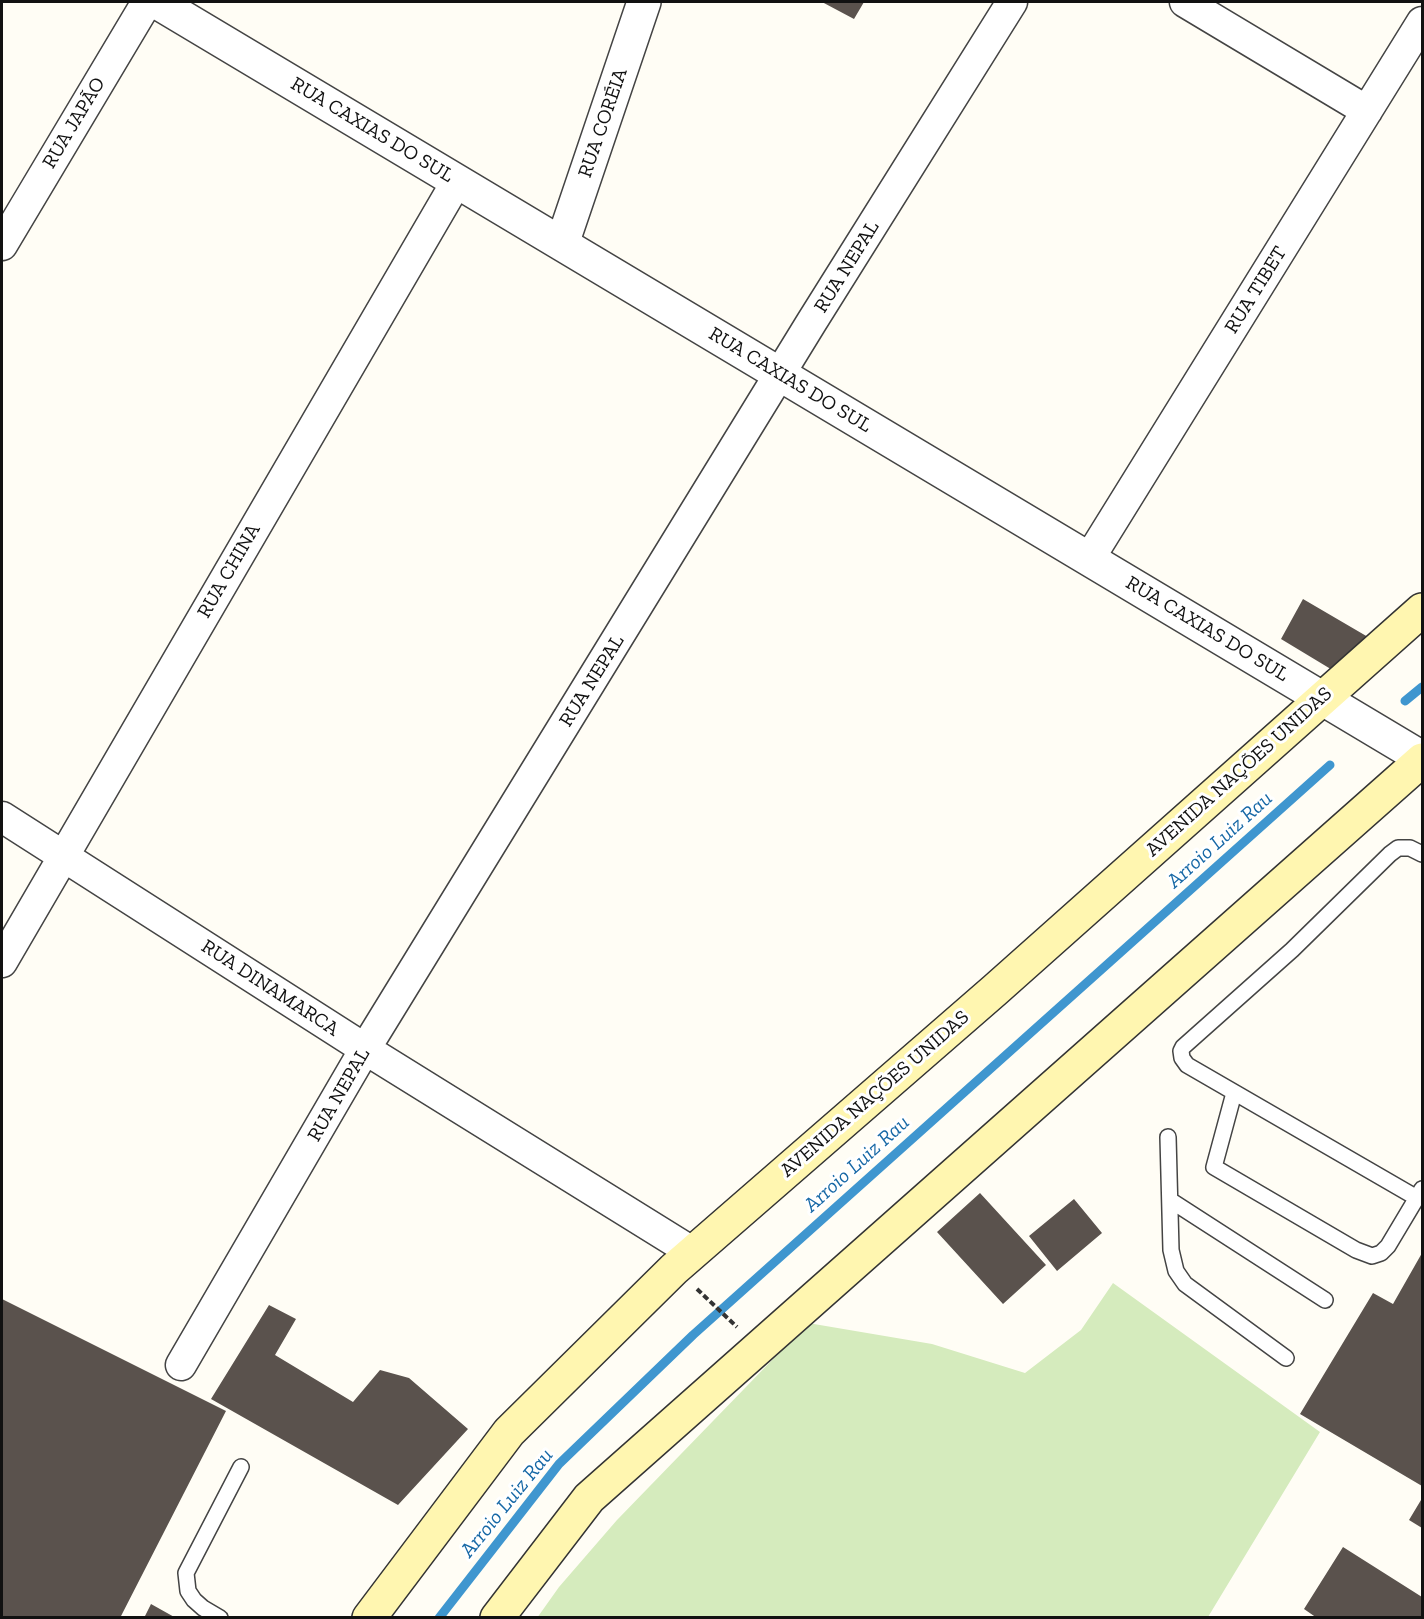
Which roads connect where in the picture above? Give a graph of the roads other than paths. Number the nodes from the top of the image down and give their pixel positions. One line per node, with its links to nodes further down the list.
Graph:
1 (147, 2): 10 (street, RUA JAPÃO)
2 (157, 2): 8 (street, RUA CAXIAS DO SUL)
3 (644, 2): 9 (street, RUA CORÉIA)
4 (1012, 2): 11 (street, RUA NEPAL)
5 (1185, 2): 7 (street)
6 (1422, 22): 7 (street, RUA TIBET)
7 (1367, 111): 12 (street, RUA TIBET)
8 (458, 181): 9 (street, RUA CAXIAS DO SUL); 18 (street, RUA CHINA)
9 (562, 244): 11 (street, RUA CAXIAS DO SUL)
10 (2, 245)
11 (781, 374): 12 (street, RUA CAXIAS DO SUL); 20 (street, RUA NEPAL)
12 (1089, 559): 14 (street, RUA CAXIAS DO SUL)
13 (1422, 610): 14 (main road, AVENIDA NAÇÕES UNIDAS)
14 (1322, 698): 15 (street, RUA CAXIAS DO SUL); 25 (main road, AVENIDA NAÇÕES UNIDAS)
15 (1422, 759): 32 (main road)
16 (2, 817): 18 (street, RUA DINAMARCA)
17 (1422, 854): 21 (lane)
18 (63, 856): 19 (street, RUA CHINA); 20 (street, RUA DINAMARCA)
19 (2, 962)
20 (365, 1049): 25 (street, RUA DINAMARCA); 28 (street, RUA NEPAL)
21 (1234, 1093): 23 (lane); 23 (lane)
22 (1168, 1137): 24 (lane)
23 (1420, 1194)
24 (1170, 1200): 26 (lane); 27 (lane)
25 (692, 1252): 31 (main road, AVENIDA NAÇÕES UNIDAS)
26 (1325, 1300)
27 (1286, 1358)
28 (181, 1365)
29 (241, 1467): 30 (lane)
30 (220, 1617)
31 (369, 1617)
32 (497, 1617)

